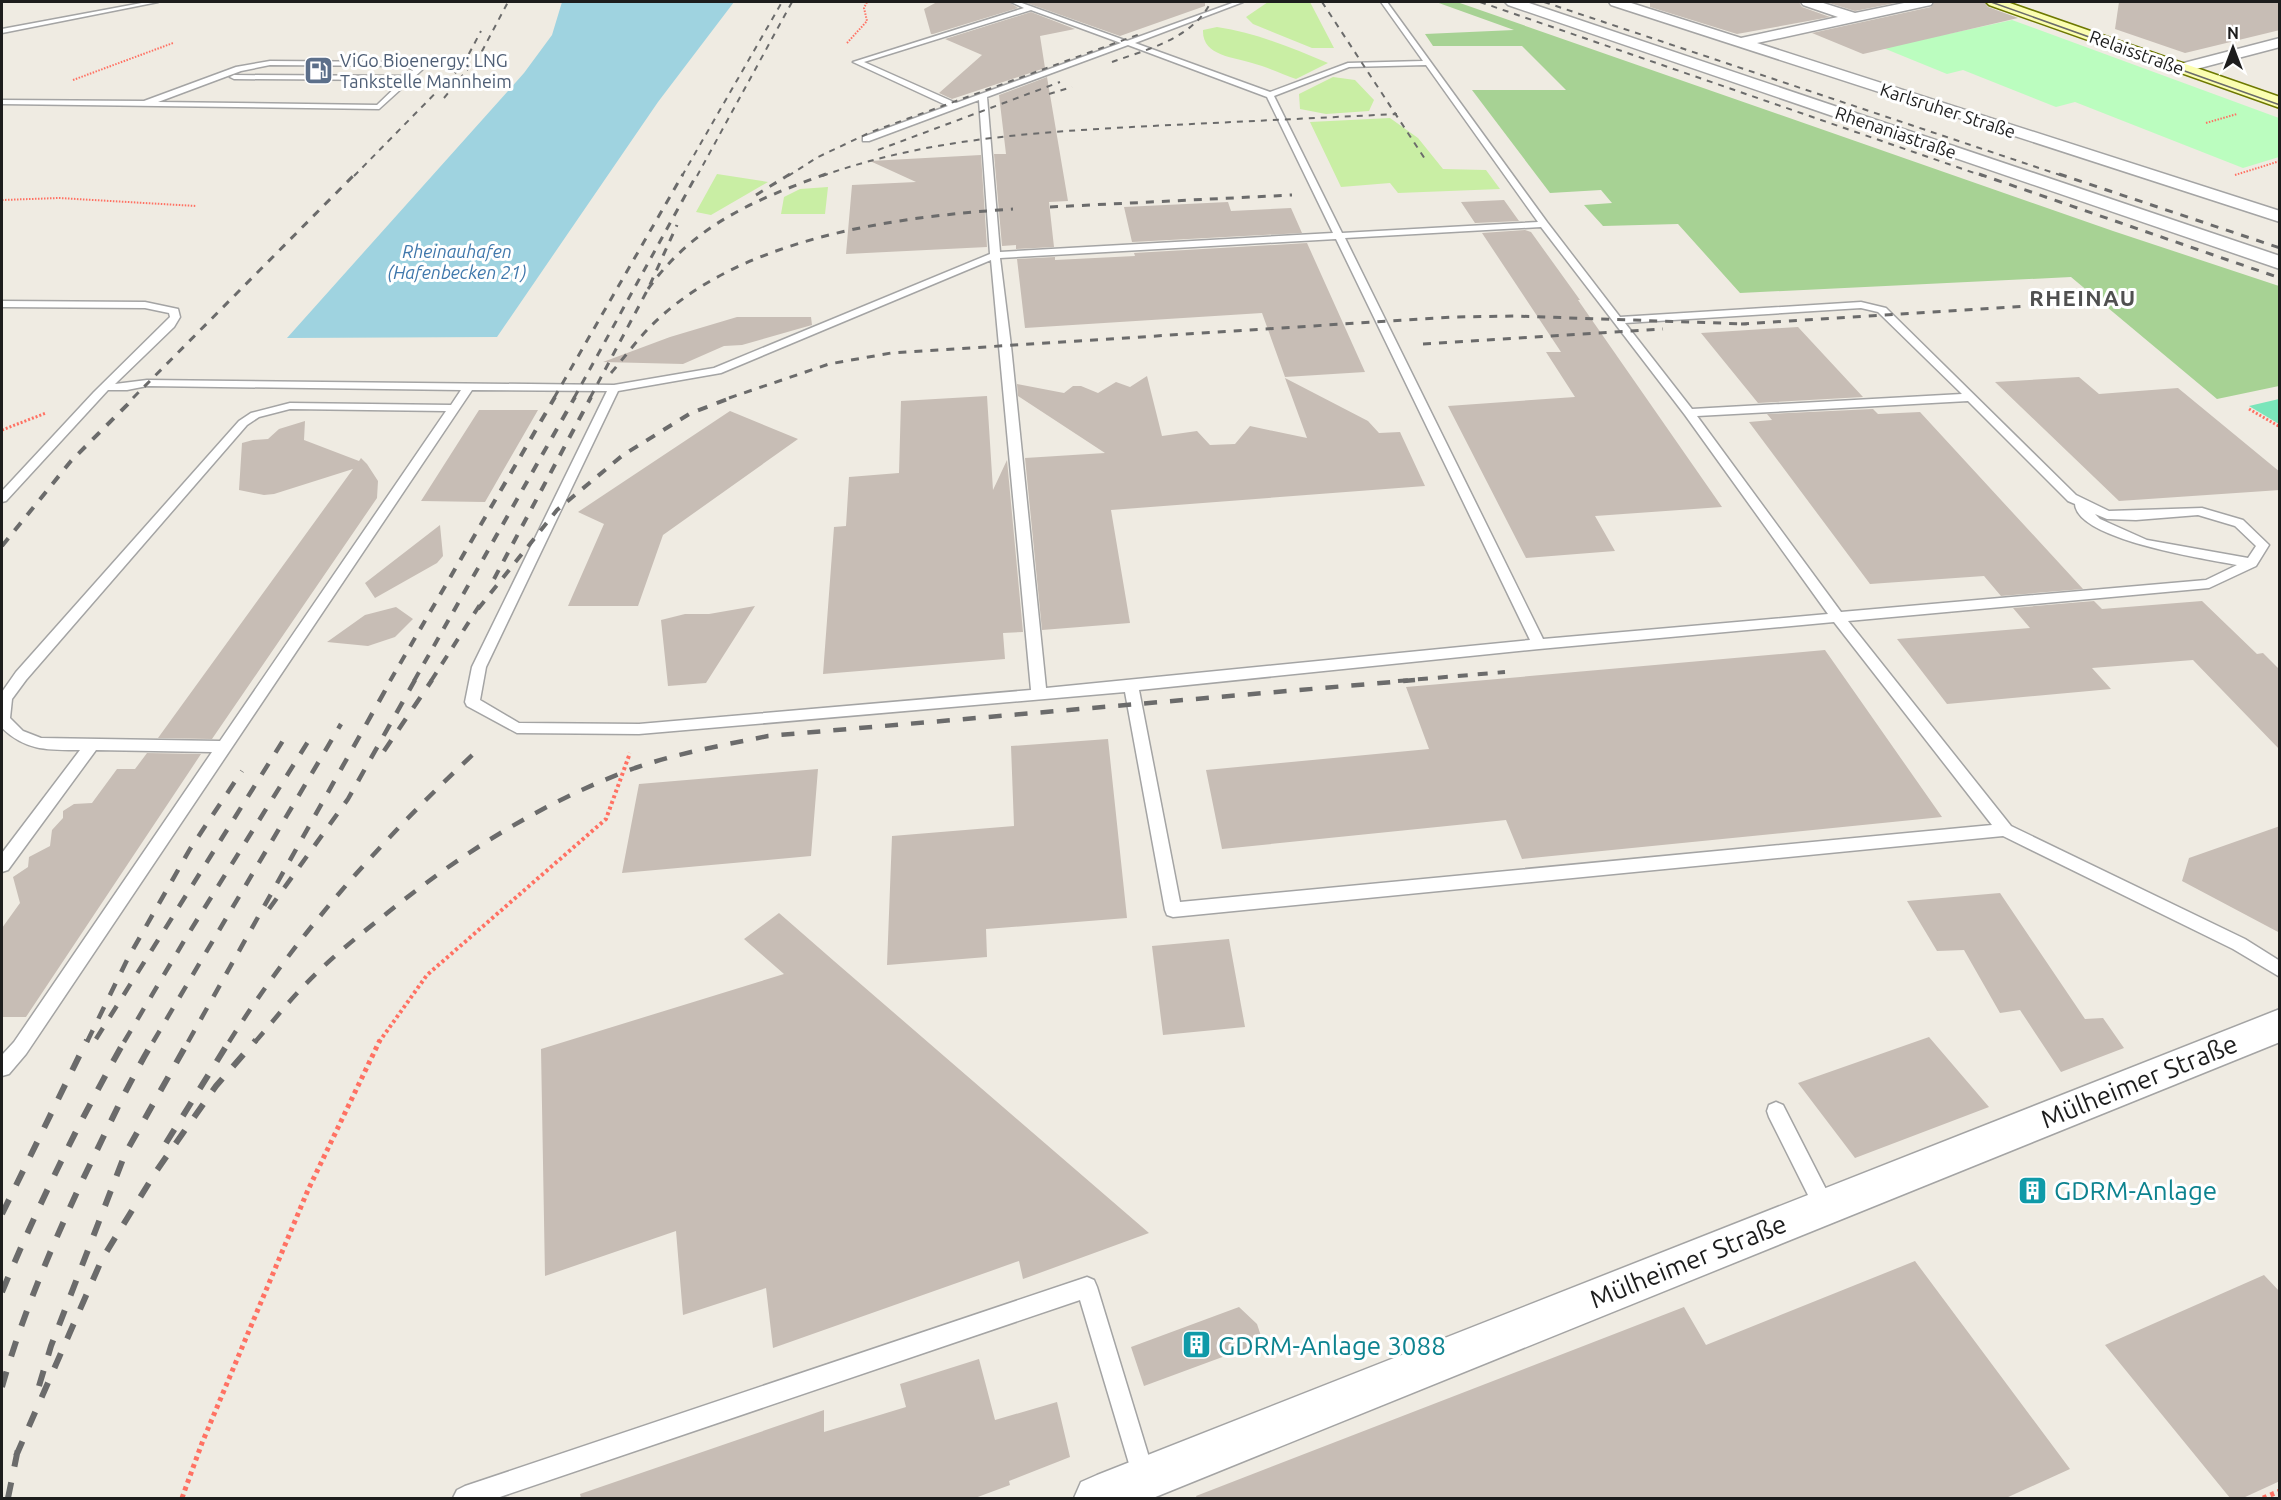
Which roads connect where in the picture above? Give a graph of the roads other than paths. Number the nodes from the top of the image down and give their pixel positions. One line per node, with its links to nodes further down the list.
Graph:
1 (155, 2): 12 (lane)
2 (1014, 2): 10 (lane)
3 (1240, 2): 15 (lane)
4 (1384, 2): 16 (lane)
5 (1513, 2): 31 (street, Rhenaniastraße)
6 (1616, 2): 13 (street, Karlsruher Straße)
7 (1808, 2): 11 (street)
8 (1926, 2): 11 (street)
9 (1994, 2): 17 (main road, Relaisstraße)
10 (1031, 8): 15 (lane); 25 (lane)
11 (1855, 17): 13 (street)
12 (2, 31)
13 (1741, 42): 27 (street, Karlsruher Straße)
14 (2280, 42): 17 (street)
15 (1128, 43): 20 (lane); 21 (lane)
16 (1428, 63): 20 (lane); 28 (lane)
17 (2181, 68): 23 (main road, Relaisstraße)
18 (216, 77): 19 (lane); 19 (lane); 24 (lane)
19 (411, 78): 24 (lane)
20 (1270, 95): 29 (lane)
21 (983, 96): 25 (lane); 30 (lane)
22 (2, 102): 24 (lane)
23 (2280, 103)
24 (147, 104)
25 (955, 106): 26 (lane)
26 (866, 139)
27 (2280, 217)
28 (1544, 224): 29 (lane); 33 (lane)
29 (1339, 236): 30 (lane); 44 (lane)
30 (995, 255): 36 (lane); 46 (lane)
31 (2280, 263)
32 (2, 304): 35 (lane)
33 (1617, 320): 37 (lane); 39 (lane)
34 (469, 386): 35 (lane); 36 (lane); 38 (lane)
35 (105, 387): 40 (lane)
36 (614, 388): 46 (lane)
37 (1971, 397): 39 (lane); 41 (lane)
38 (454, 408): 47 (lane); 48 (lane)
39 (1689, 413): 43 (lane)
40 (2, 498)
41 (2072, 498): 42 (lane); 42 (lane)
42 (2251, 563): 43 (lane)
43 (1837, 616): 44 (lane); 49 (lane)
44 (1539, 644): 45 (lane)
45 (1131, 686): 46 (lane); 49 (lane)
46 (1039, 693)
47 (92, 745): 48 (lane); 50 (lane)
48 (225, 747): 53 (lane)
49 (2005, 830): 51 (lane)
50 (2, 865)
51 (2280, 970)
52 (2280, 1025): 55 (street, Mülheimer Straße)
53 (2, 1068)
54 (1776, 1111): 55 (lane)
55 (1824, 1206): 56 (street, Mülheimer Straße)
56 (1144, 1480): 57 (lane); 58 (street, Mülheimer Straße)
57 (465, 1498)
58 (1097, 1498)

